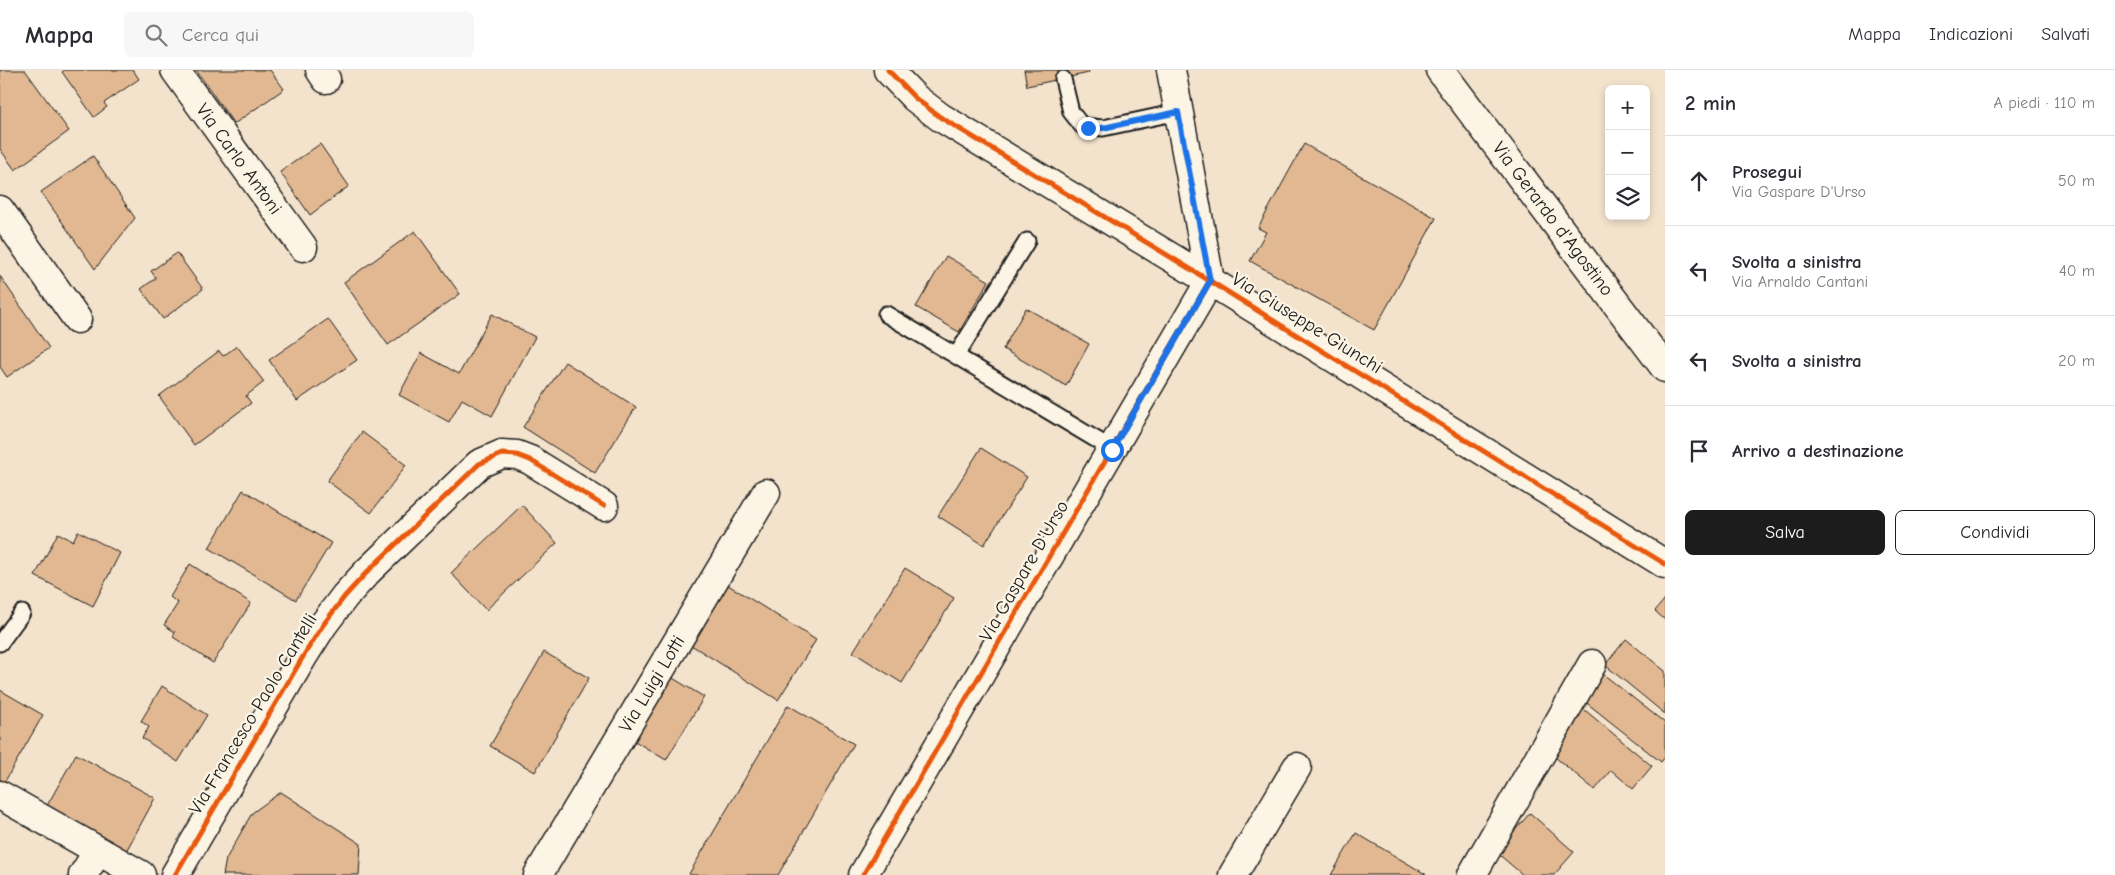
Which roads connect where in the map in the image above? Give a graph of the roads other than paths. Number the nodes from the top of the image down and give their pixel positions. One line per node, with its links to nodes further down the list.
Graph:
1 (175, 70): 9 (street, Via Carlo Antoni)
2 (888, 70): 10 (street, Via Giuseppe Giunchi)
3 (1171, 70): 6 (street)
4 (1440, 70): 14 (street, Via Gerardo d'Agostino)
5 (1063, 78): 6 (lane)
6 (1178, 112): 10 (street)
7 (0, 210): 12 (street)
8 (1027, 241): 13 (lane)
9 (303, 247)
10 (1210, 281): 15 (street, Via Gaspare D'Urso); 18 (street, Via Giuseppe Giunchi)
11 (886, 314): 13 (lane)
12 (77, 319)
13 (956, 356): 15 (lane)
14 (1665, 368)
15 (1112, 450): 29 (street, Via Gaspare D'Urso)
16 (766, 493): 28 (street, Via Luigi Lotti)
17 (604, 506): 27 (street, Via Francesco Paolo Cantelli)
18 (1665, 564)
19 (22, 614): 20 (lane)
20 (0, 643)
21 (1592, 664): 31 (street)
22 (1297, 767): 30 (street)
23 (0, 796): 24 (street)
24 (98, 851): 25 (street); 26 (street)
25 (83, 875)
26 (141, 875)
27 (175, 875)
28 (538, 875)
29 (863, 875)
30 (1233, 875)
31 (1472, 875)

